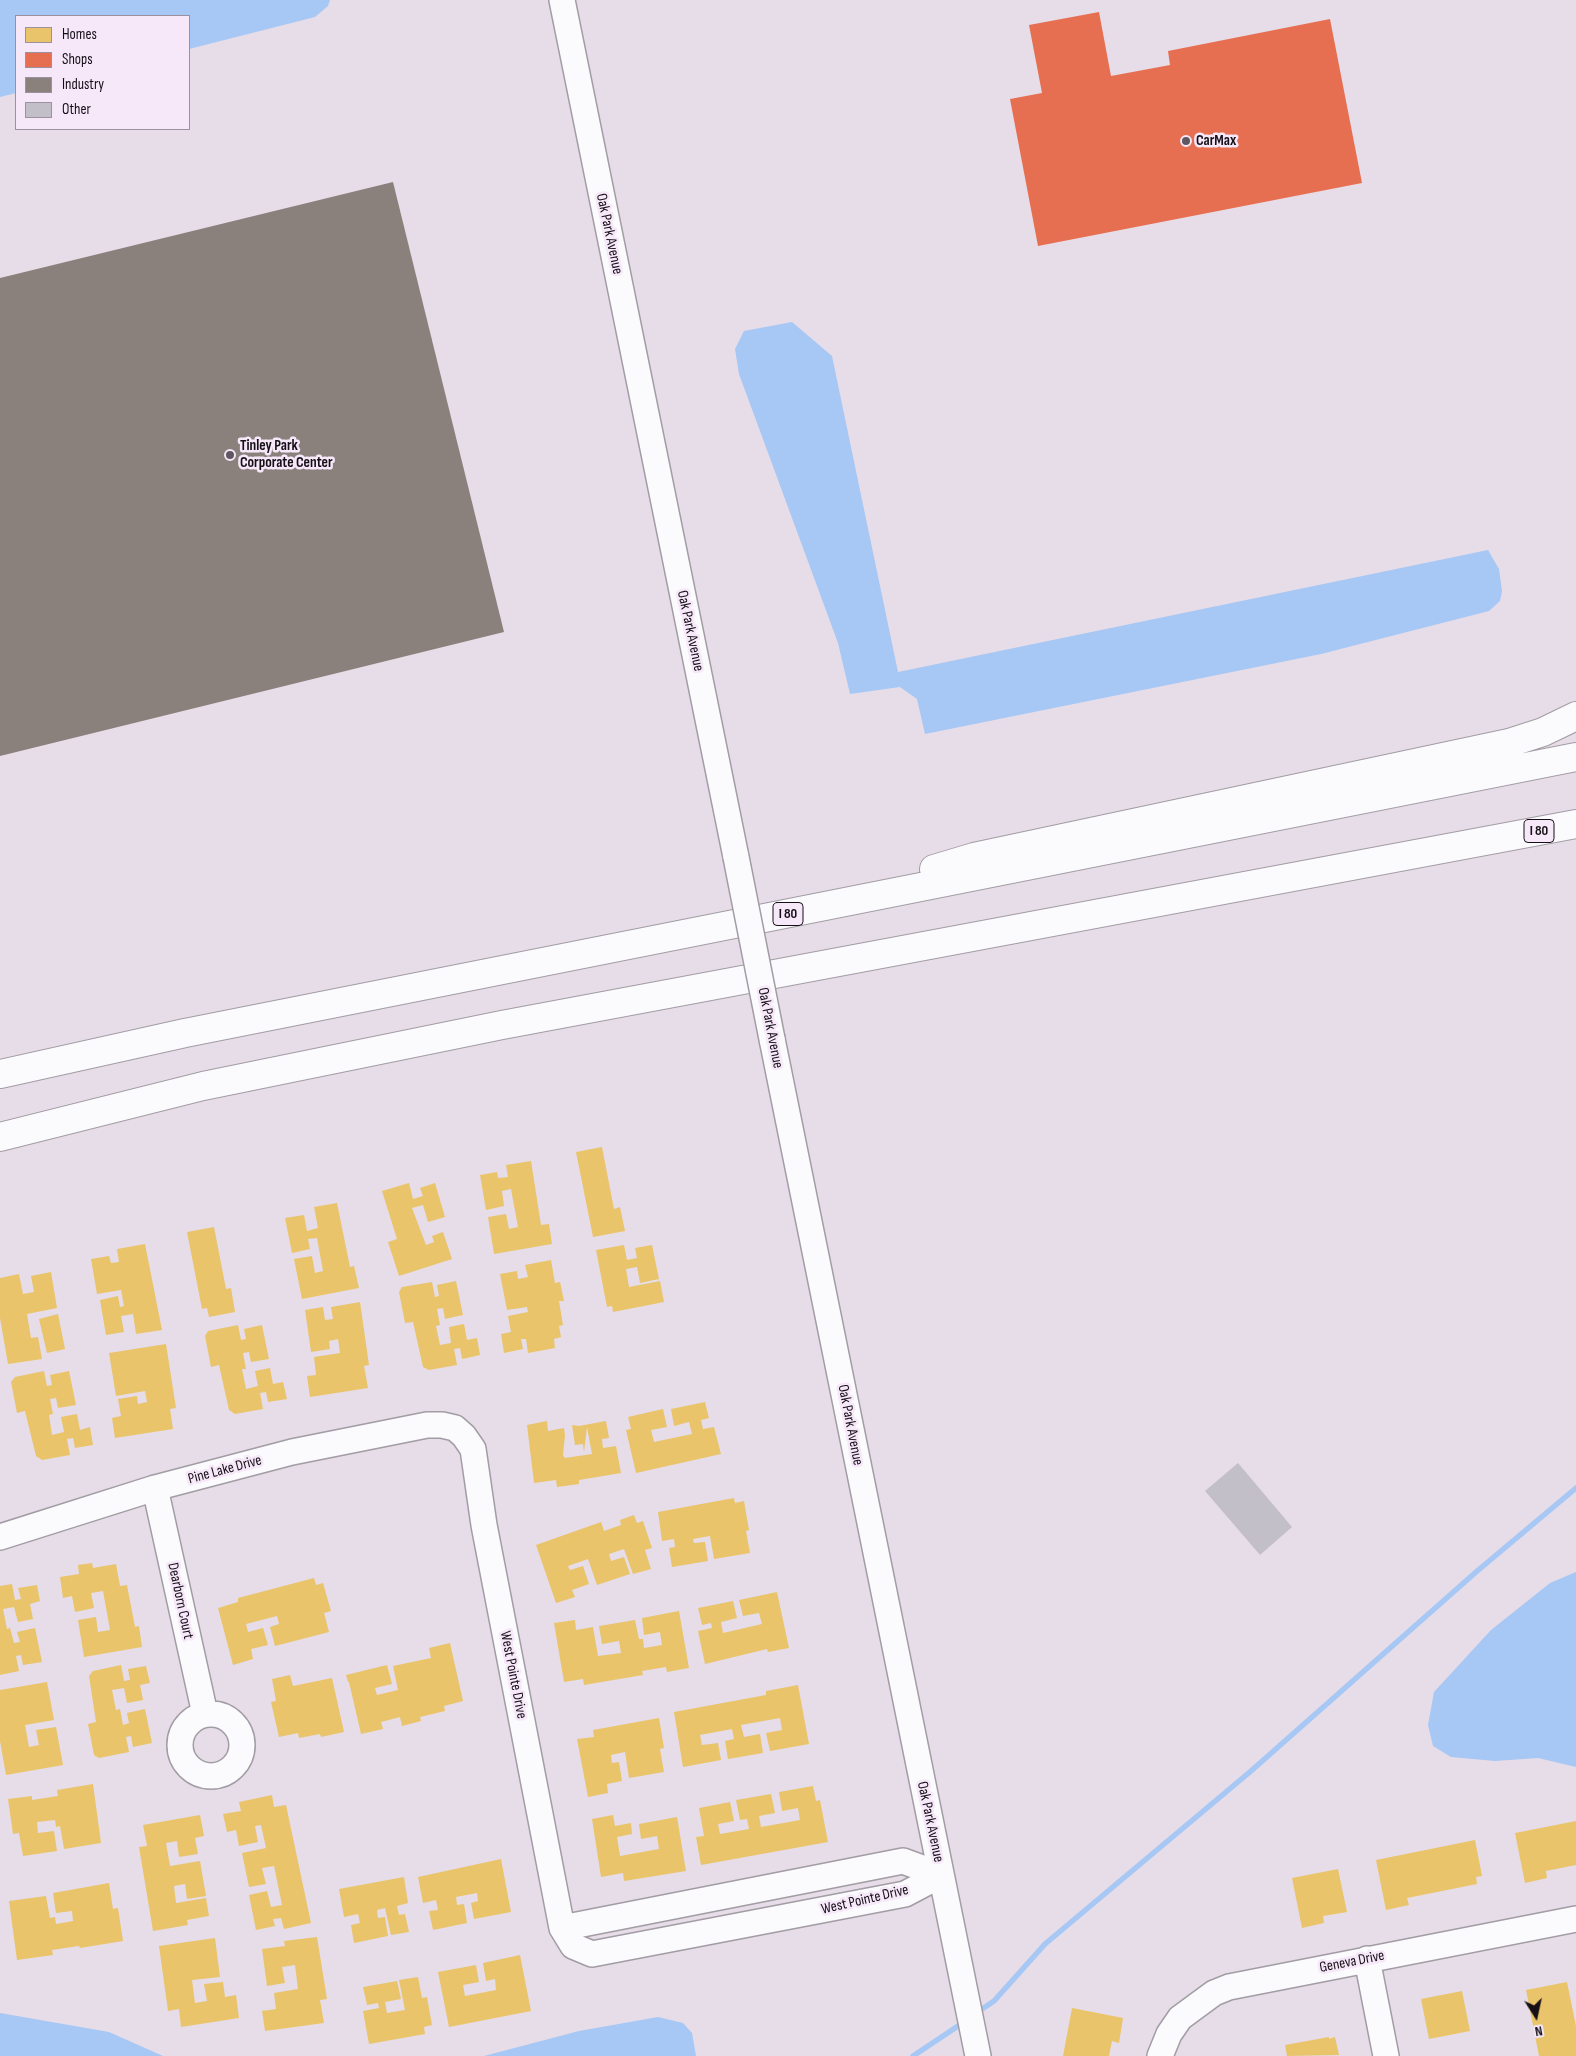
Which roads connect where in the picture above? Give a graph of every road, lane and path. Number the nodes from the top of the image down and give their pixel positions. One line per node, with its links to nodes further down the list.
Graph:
1 (562, 0): 14 (street, Oak Park Avenue, bridge)
2 (1576, 716): 7 (highway)
3 (1576, 757): 7 (highway, I 80)
4 (1576, 824): 5 (highway, I 80)
5 (1501, 839): 6 (highway); 9 (highway, I 80)
6 (1576, 841)
7 (786, 914): 8 (highway, I 80)
8 (0, 1074)
9 (0, 1136)
10 (455, 1428): 11 (street, Pine Lake Drive); 16 (street, West Pointe Drive)
11 (156, 1488): 12 (street, Pine Lake Drive); 13 (street, Dearborn Court)
12 (0, 1537)
13 (205, 1714)
14 (941, 1876): 16 (street, West Pointe Drive); 16 (street, West Pointe Drive); 18 (street, Oak Park Avenue)
15 (1576, 1919): 17 (street, Geneva Drive)
16 (562, 1928)
17 (1367, 1959): 19 (street, Geneva Drive); 20 (street)
18 (978, 2056)
19 (1160, 2056)
20 (1386, 2056)

